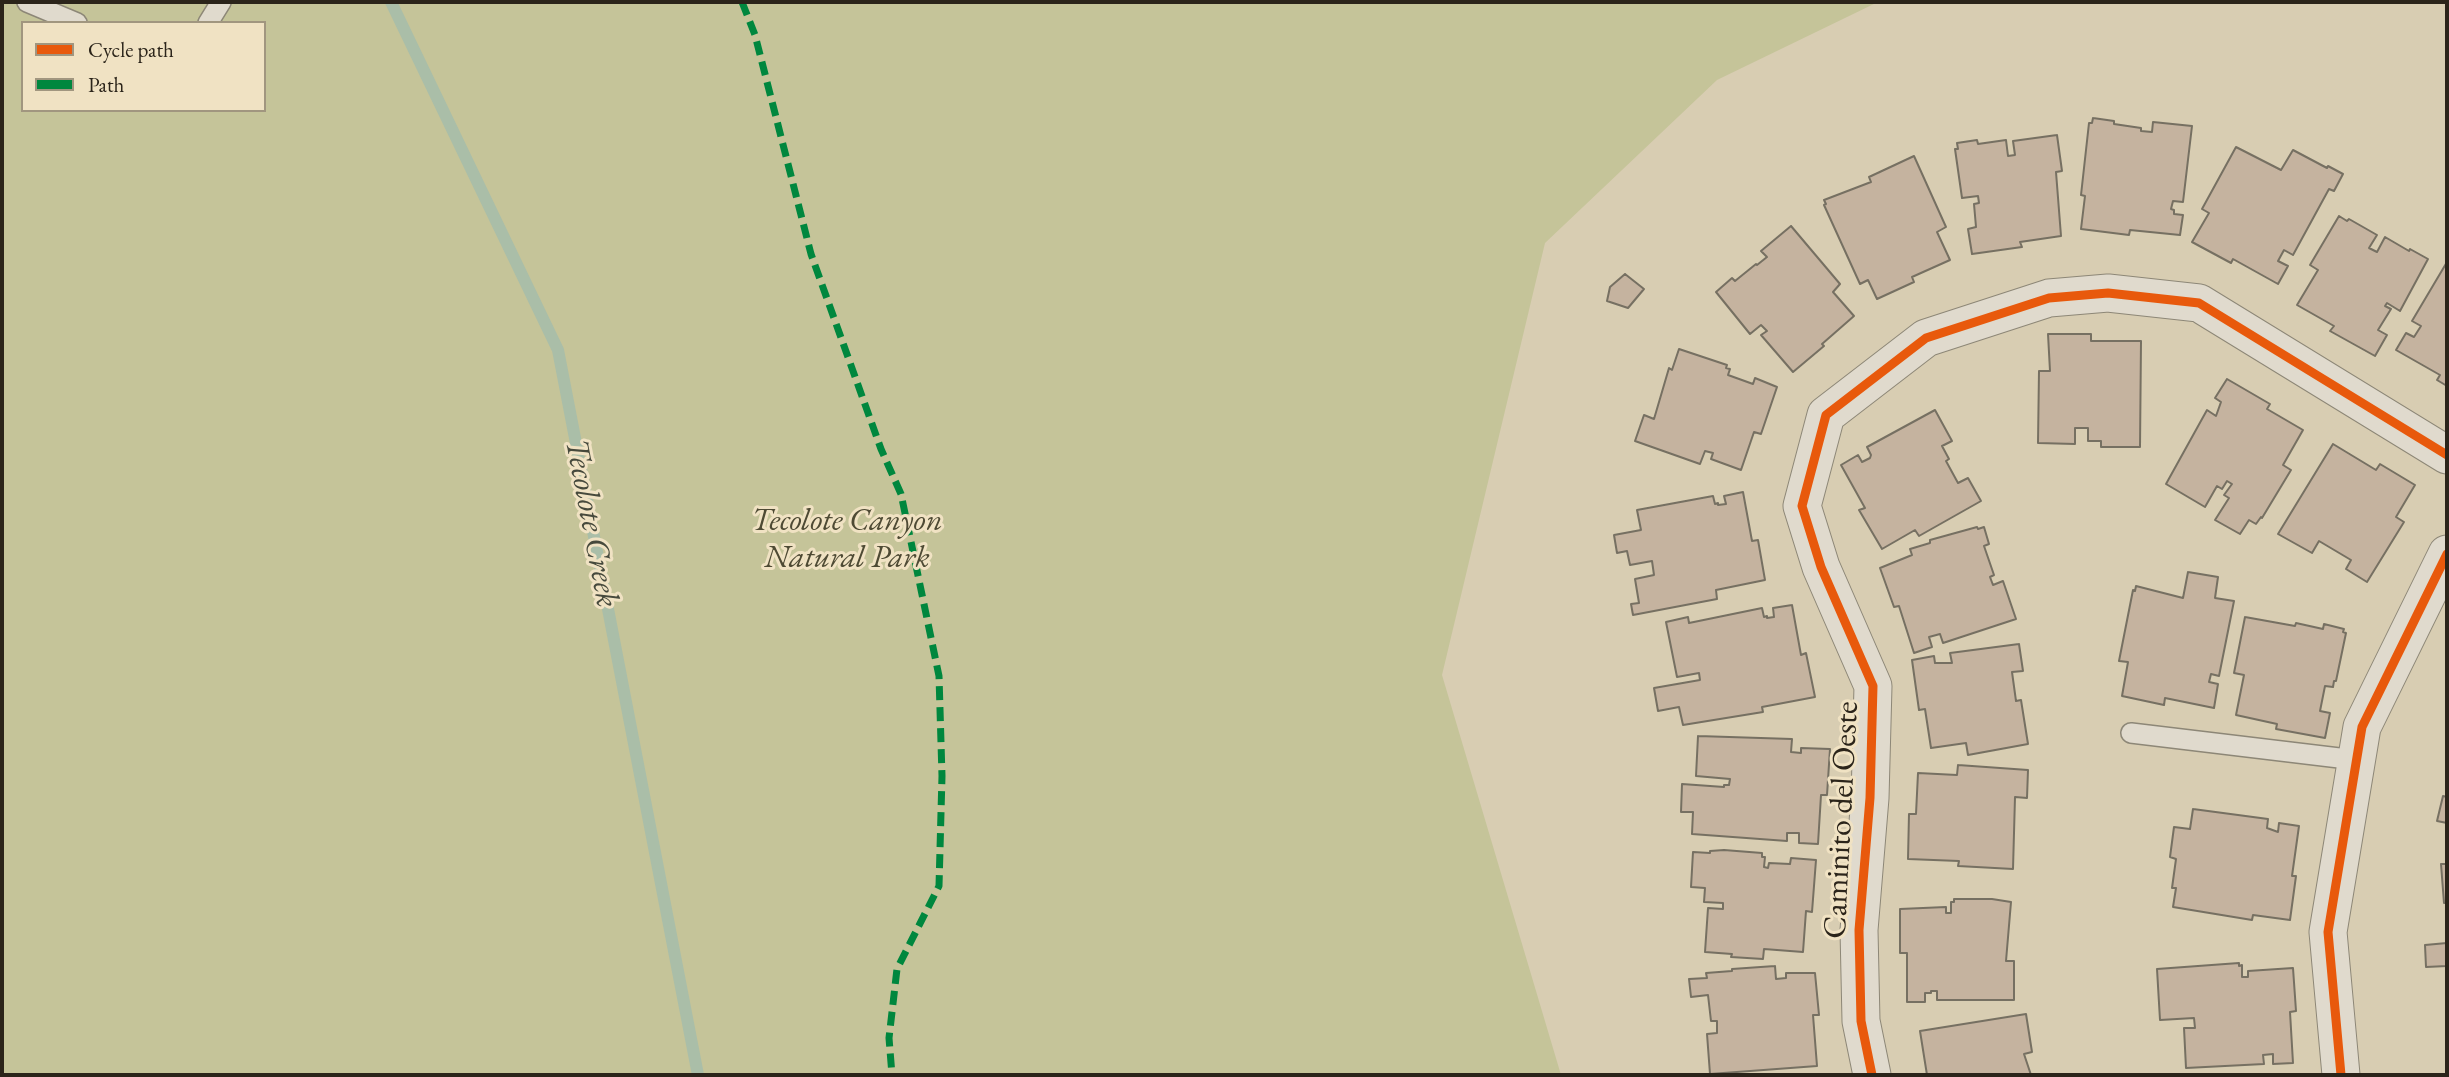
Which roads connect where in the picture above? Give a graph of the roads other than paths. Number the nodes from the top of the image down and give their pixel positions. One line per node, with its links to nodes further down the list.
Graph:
1 (27, 2): 3 (lane)
2 (221, 2): 4 (lane)
3 (72, 21)
4 (209, 21)
5 (2447, 455): 9 (street, Caminito del Oeste)
6 (2447, 554): 8 (street)
7 (2131, 733): 8 (lane)
8 (2356, 760): 10 (street)
9 (1872, 1075)
10 (2341, 1075)

